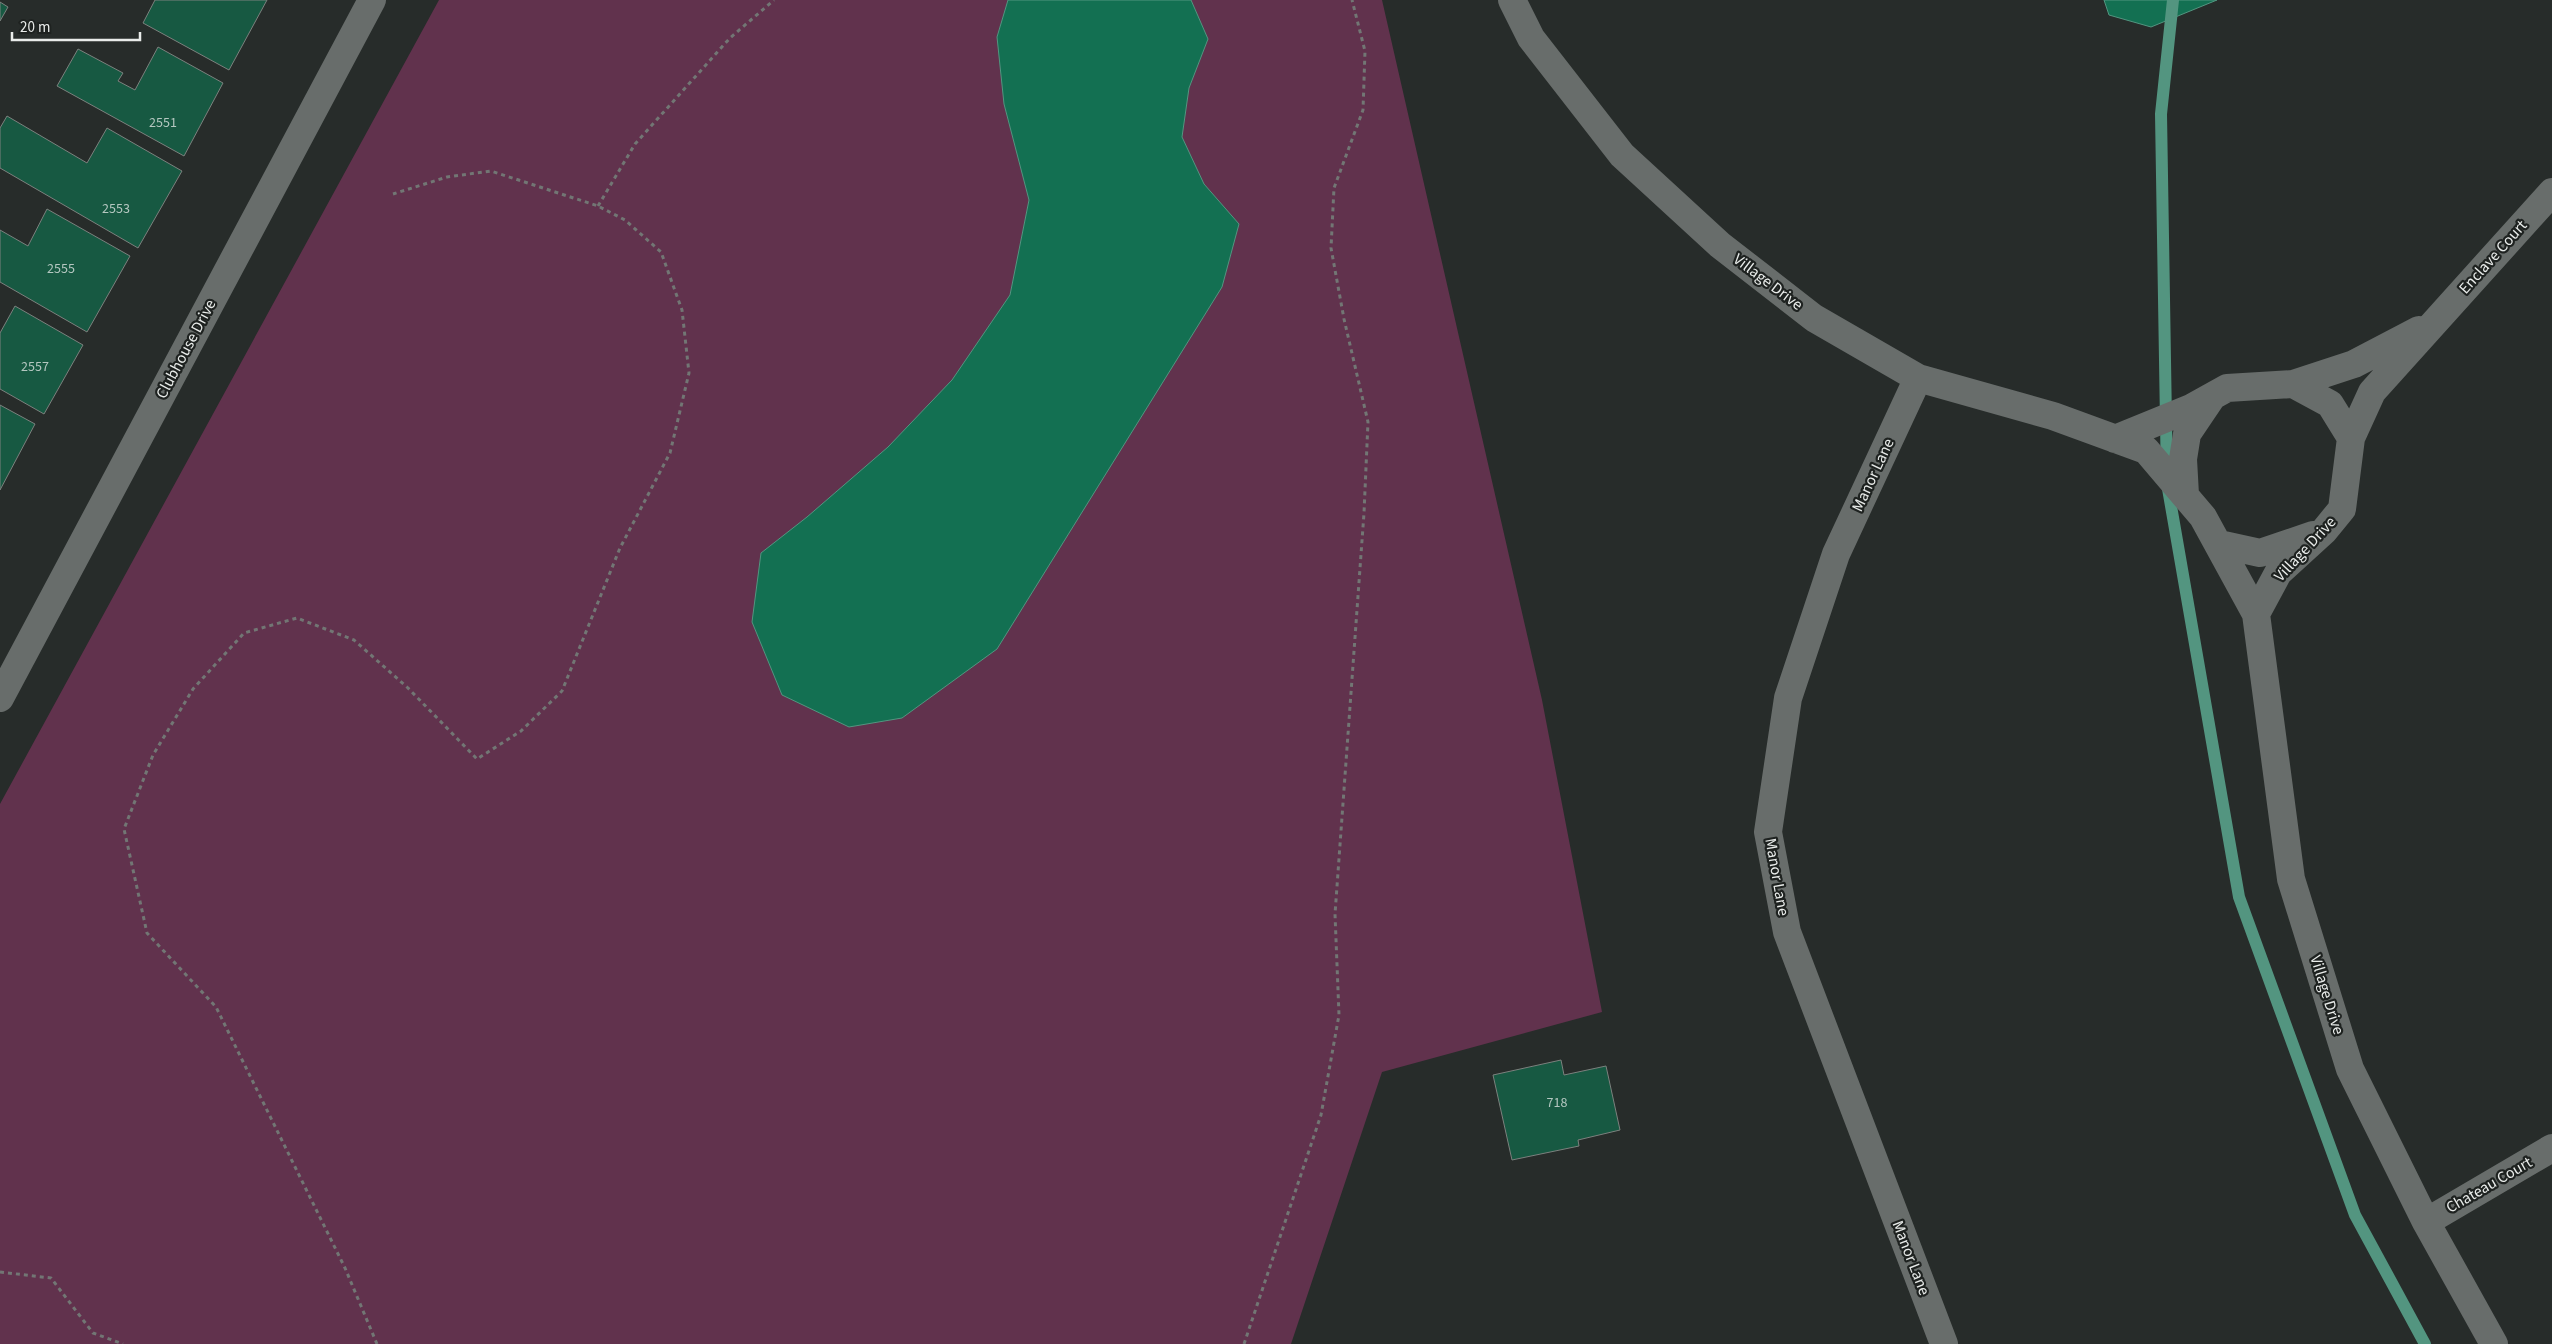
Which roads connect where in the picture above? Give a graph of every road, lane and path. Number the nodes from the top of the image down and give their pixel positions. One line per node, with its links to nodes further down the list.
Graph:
1 (372, 0): 18 (street, Clubhouse Drive)
2 (774, 0): 7 (path)
3 (1352, 0): 24 (path)
4 (1512, 0): 9 (street, Village Drive)
5 (2552, 192): 8 (street, Enclave Court)
6 (393, 194): 7 (path)
7 (598, 206): 23 (path)
8 (2434, 322): 10 (street, Enclave Court); 12 (street, Enclave Court)
9 (1918, 378): 13 (street, Village Drive); 25 (street, Manor Lane)
10 (2292, 384): 11 (street); 12 (street)
11 (2213, 396): 13 (street); 14 (street)
12 (2351, 438): 15 (street, Village Drive)
13 (2115, 439): 14 (street, Village Drive)
14 (2185, 495): 16 (street, Village Drive)
15 (2324, 532): 16 (street); 17 (street, Village Drive)
16 (2219, 544): 17 (street, Village Drive)
17 (2256, 614): 20 (street, Village Drive)
18 (0, 698)
19 (2552, 1148): 20 (street, Chateau Court)
20 (2426, 1222): 26 (street, Village Drive)
21 (0, 1272): 22 (path)
22 (123, 1344)
23 (377, 1344)
24 (1244, 1344)
25 (1944, 1344)
26 (2494, 1344)

